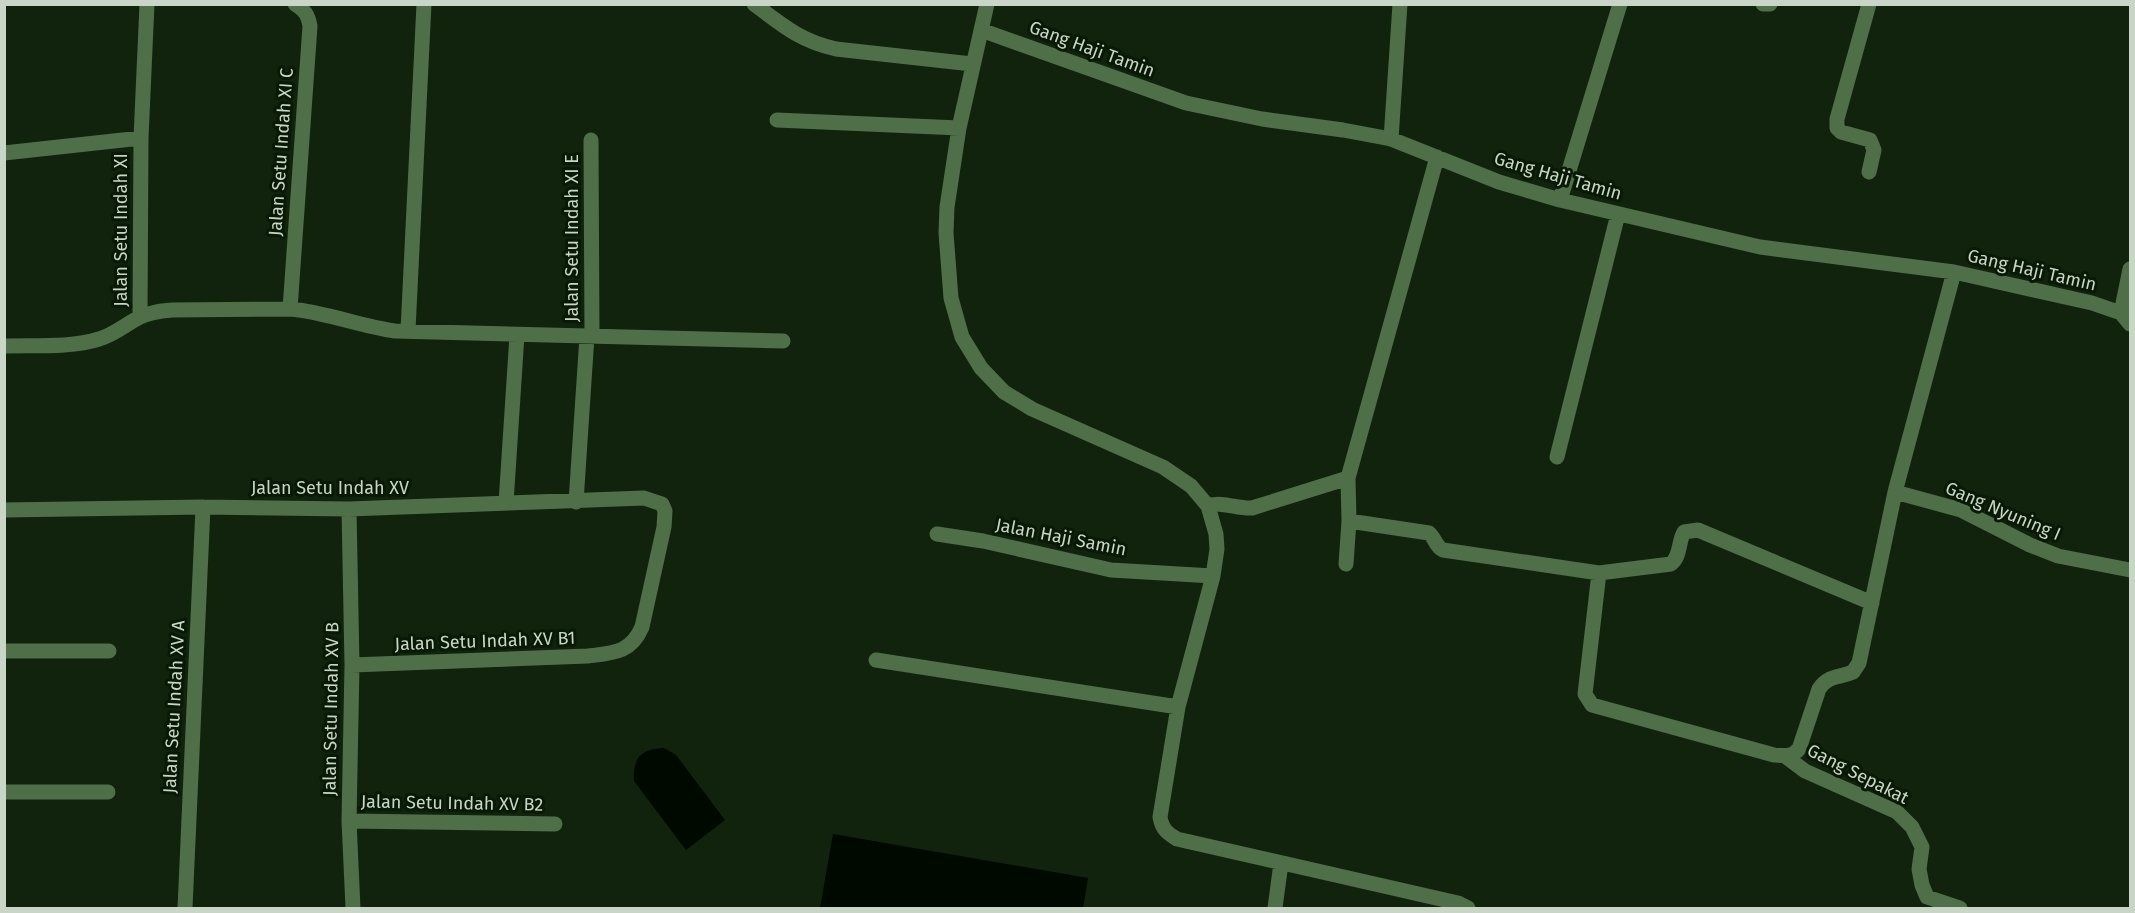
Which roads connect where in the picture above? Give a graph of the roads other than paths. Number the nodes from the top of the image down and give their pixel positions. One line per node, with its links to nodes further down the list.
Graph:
1 (147, 4): 15 (street)
2 (296, 4): 25 (street, Jalan Setu Indah XI C)
3 (424, 4): 28 (street)
4 (754, 4): 12 (street)
5 (987, 4): 11 (street)
6 (1400, 4): 16 (street)
7 (1620, 4): 21 (street)
8 (1763, 4): 9 (street)
9 (1770, 4)
10 (1869, 4): 20 (street)
11 (981, 30): 12 (street); 16 (street, Gang Haji Tamin)
12 (972, 64): 14 (street)
13 (777, 120): 14 (street)
14 (959, 128): 38 (street)
15 (141, 138): 18 (street, Jalan Setu Indah XI); 26 (street, Jalan Setu Indah XI)
16 (1391, 139): 19 (street, Gang Haji Tamin)
17 (591, 140): 30 (street, Jalan Setu Indah XI E)
18 (4, 153)
19 (1437, 157): 21 (street, Gang Haji Tamin); 34 (street)
20 (1869, 172)
21 (1560, 200): 22 (street, Gang Haji Tamin)
22 (1618, 214): 24 (street, Gang Haji Tamin); 33 (street)
23 (2130, 269): 27 (street)
24 (1954, 272): 27 (street, Gang Haji Tamin); 35 (street)
25 (290, 309): 26 (street); 28 (street)
26 (140, 317): 32 (street)
27 (2126, 318)
28 (408, 330): 29 (street)
29 (517, 335): 30 (street); 37 (street)
30 (589, 337): 31 (street); 36 (street, Jalan Setu Indah XI E)
31 (783, 341)
32 (4, 346)
33 (1557, 457)
34 (1348, 478): 38 (street); 42 (street)
35 (1895, 492): 45 (street, Gang Nyuning I); 48 (street)
36 (576, 502): 37 (street, Jalan Setu Indah XV); 51 (street, Jalan Setu Indah XV)
37 (506, 503): 40 (street, Jalan Setu Indah XV)
38 (1208, 506): 47 (street)
39 (203, 507): 40 (street, Jalan Setu Indah XV); 41 (street, Jalan Setu Indah XV); 61 (street, Jalan Setu Indah XV A)
40 (349, 509): 53 (street, Jalan Setu Indah XV B)
41 (4, 510)
42 (1349, 521): 44 (street); 46 (street)
43 (937, 534): 47 (street, Jalan Haji Samin)
44 (1346, 564)
45 (2130, 570)
46 (1599, 573): 48 (street); 55 (street)
47 (1213, 576): 54 (street)
48 (1872, 603): 55 (street)
49 (4, 651): 50 (street)
50 (109, 651)
51 (620, 651): 53 (street, Jalan Setu Indah XV B1)
52 (876, 660): 54 (street)
53 (352, 665): 58 (street, Jalan Setu Indah XV B)
54 (1178, 708): 60 (street)
55 (1785, 756): 65 (street, Gang Sepakat)
56 (4, 792): 57 (street)
57 (108, 792)
58 (349, 821): 59 (street, Jalan Setu Indah XV B2); 62 (street, Jalan Setu Indah XV B)
59 (555, 824)
60 (1281, 863): 63 (street); 64 (street)
61 (185, 909)
62 (353, 909)
63 (1275, 909)
64 (1468, 909)
65 (1960, 909)

